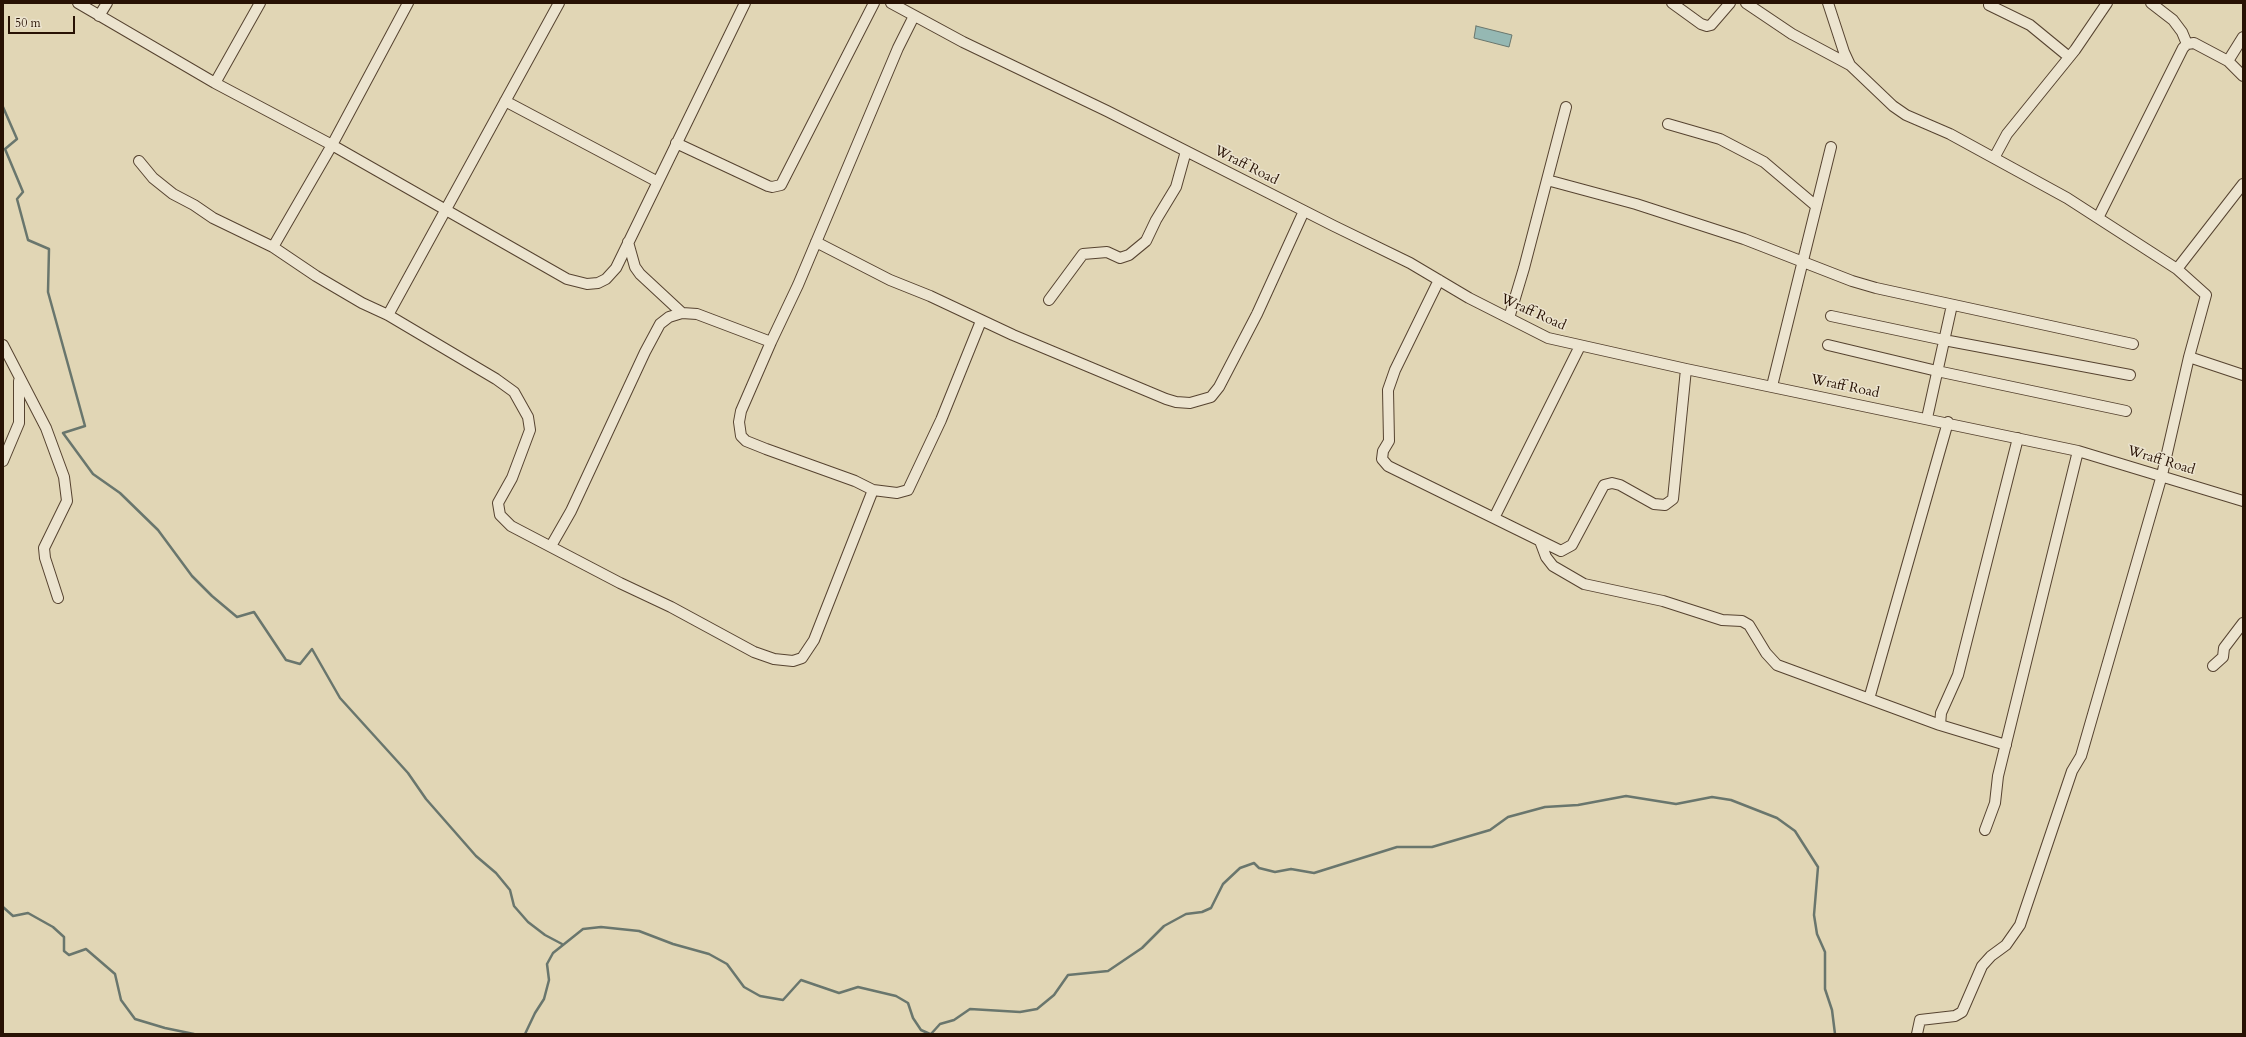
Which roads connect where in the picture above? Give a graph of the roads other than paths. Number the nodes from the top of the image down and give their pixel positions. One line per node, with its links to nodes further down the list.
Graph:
1 (78, 3): 16 (street)
2 (107, 3): 16 (street)
3 (260, 3): 24 (street)
4 (408, 3): 29 (street)
5 (559, 3): 25 (street)
6 (745, 3): 28 (street)
7 (874, 3): 28 (street)
8 (891, 3): 17 (street, Wraff Road)
9 (1672, 3): 10 (street)
10 (1730, 3)
11 (1746, 3): 22 (street)
12 (1828, 3): 22 (street)
13 (2107, 3): 20 (street)
14 (2151, 3): 19 (street)
15 (1988, 5): 20 (street)
16 (99, 16): 24 (street)
17 (914, 16): 31 (street, Wraff Road); 42 (street)
18 (2243, 37): 21 (street)
19 (2187, 44): 21 (street); 40 (street)
20 (2069, 57): 32 (street)
21 (2228, 61): 23 (street)
22 (1850, 65): 32 (street)
23 (2243, 76)
24 (215, 83): 29 (street)
25 (506, 101): 35 (street); 38 (street)
26 (1566, 107): 34 (street)
27 (1668, 124): 37 (street)
28 (676, 143): 35 (street)
29 (332, 145): 38 (street); 43 (street)
30 (1831, 147): 37 (street)
31 (1186, 151): 39 (street, Wraff Road); 47 (street)
32 (1994, 158): 40 (street)
33 (139, 161): 43 (street)
34 (1547, 180): 44 (street); 53 (street)
35 (658, 182): 41 (street)
36 (2243, 184): 45 (street)
37 (1816, 206): 44 (street)
38 (445, 211): 41 (street); 51 (street)
39 (1304, 211): 46 (street, Wraff Road); 55 (street)
40 (2098, 218): 45 (street)
41 (628, 242): 48 (street)
42 (816, 242): 55 (street); 57 (street)
43 (272, 247): 51 (street)
44 (1803, 262): 49 (street); 68 (street)
45 (2177, 270): 62 (street)
46 (1439, 280): 53 (street, Wraff Road); 78 (street)
47 (1048, 300)
48 (667, 301): 50 (street); 54 (street)
49 (1952, 304): 56 (street); 58 (street)
50 (682, 313): 54 (street); 57 (street)
51 (388, 315): 80 (street)
52 (1831, 316): 56 (street)
53 (1509, 318): 61 (street, Wraff Road)
54 (666, 320): 80 (street)
55 (981, 320): 76 (street)
56 (1944, 340): 64 (street); 65 (street)
57 (770, 342): 76 (street)
58 (2133, 344)
59 (3, 345): 67 (street)
60 (1828, 345): 64 (street)
61 (1580, 346): 63 (street, Wraff Road); 78 (street)
62 (2189, 356): 66 (street); 75 (street)
63 (1686, 369): 68 (street, Wraff Road); 79 (street)
64 (1937, 371): 69 (street); 70 (street)
65 (2130, 375)
66 (2243, 375)
67 (18, 376): 74 (street); 81 (street)
68 (1772, 386): 70 (street, Wraff Road)
69 (2126, 411)
70 (1927, 418): 71 (street, Wraff Road)
71 (1948, 422): 72 (street, Wraff Road); 84 (street)
72 (2018, 438): 73 (street, Wraff Road); 85 (street)
73 (2078, 451): 75 (street, Wraff Road); 86 (street)
74 (3, 461)
75 (2162, 475): 77 (street, Wraff Road); 88 (street)
76 (874, 490): 80 (street)
77 (2243, 501)
78 (1494, 518): 79 (street)
79 (1540, 541): 84 (street)
80 (551, 546)
81 (58, 598)
82 (2243, 623): 83 (street)
83 (2213, 666)
84 (1869, 699): 85 (street)
85 (1940, 724): 86 (street)
86 (2006, 745): 87 (street)
87 (1985, 830)
88 (1916, 1034)

